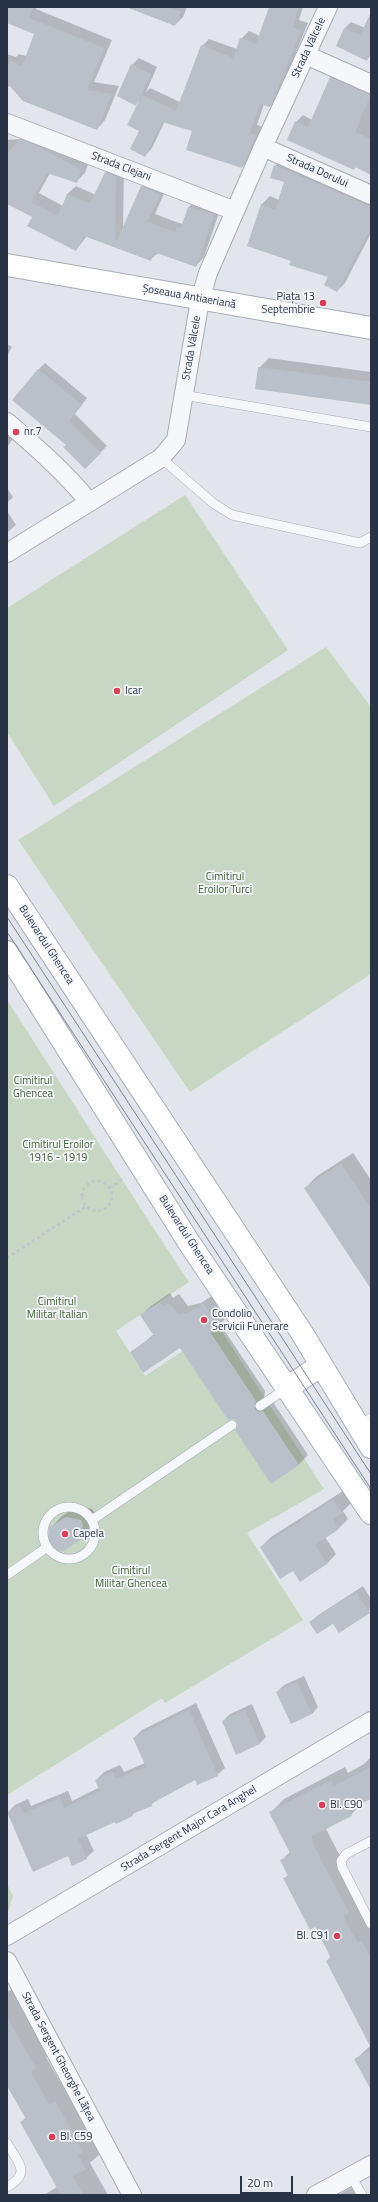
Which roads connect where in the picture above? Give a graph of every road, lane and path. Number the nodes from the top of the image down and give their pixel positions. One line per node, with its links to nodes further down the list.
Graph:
1 (328, 7): 2 (street, Strada Vâlcele)
2 (306, 55): 3 (street); 5 (street, Strada Vâlcele)
3 (371, 84)
4 (7, 123): 7 (street, Strada Clejani)
5 (263, 148): 6 (street, Strada Dorului); 7 (street, Strada Vâlcele)
6 (371, 195)
7 (235, 211): 9 (street, Strada Vâlcele)
8 (7, 264): 9 (main road, Șoseaua Antiaeriană)
9 (200, 300): 10 (main road, Șoseaua Antiaeriană); 11 (street, Strada Vâlcele)
10 (371, 328)
11 (184, 395): 13 (lane); 14 (street, Strada Vâlcele)
12 (7, 422): 15 (street)
13 (371, 427)
14 (160, 458): 15 (street, Strada Vâlcele); 16 (lane)
15 (89, 502): 17 (street, Strada Vâlcele)
16 (371, 537)
17 (7, 553)
18 (7, 886): 24 (main road, Bulevardul Ghencea)
19 (7, 952): 25 (main road, Bulevardul Ghencea)
20 (128, 1176): 21 (path)
21 (110, 1188): 22 (path); 22 (path)
22 (86, 1206): 23 (path)
23 (7, 1258)
24 (320, 1366): 25 (main road); 27 (main road, Bulevardul Ghencea)
25 (288, 1388): 26 (lane); 30 (main road, Bulevardul Ghencea)
26 (260, 1406)
27 (364, 1422): 29 (main road, Bulevardul Ghencea)
28 (232, 1425): 31 (lane)
29 (371, 1447)
30 (371, 1513)
31 (92, 1520): 32 (lane); 32 (lane)
32 (46, 1548): 33 (lane)
33 (7, 1575)
34 (371, 1721): 37 (street, Strada Sergent Major Cara Anghel)
35 (371, 1841): 36 (lane)
36 (371, 1924)
37 (7, 1936)
38 (7, 1961): 43 (street, Strada Sergent Gheorghe Lățea)
39 (7, 2143): 42 (lane)
40 (371, 2165): 41 (street)
41 (351, 2176): 44 (street); 45 (lane)
42 (7, 2187)
43 (132, 2195)
44 (316, 2195)
45 (362, 2195)

